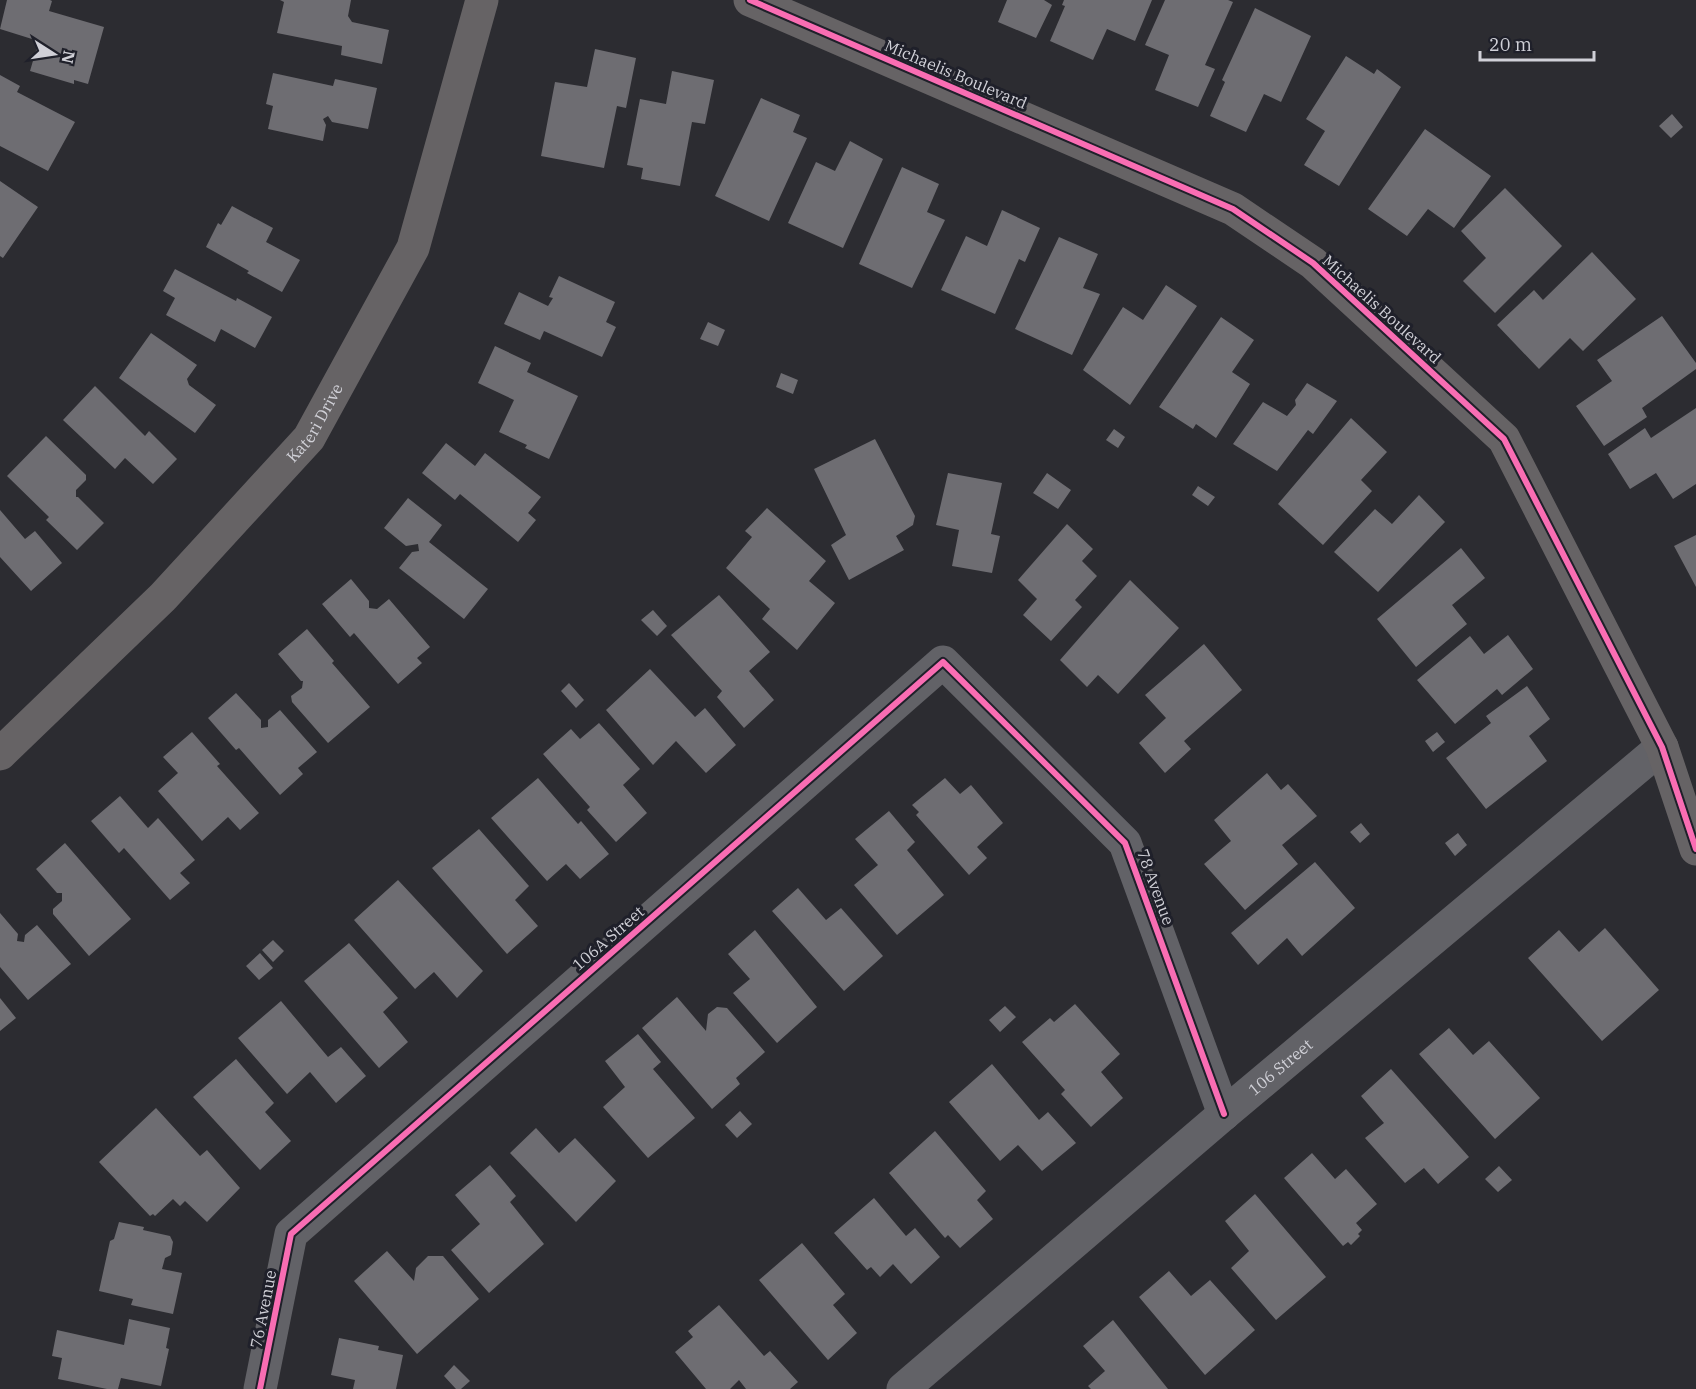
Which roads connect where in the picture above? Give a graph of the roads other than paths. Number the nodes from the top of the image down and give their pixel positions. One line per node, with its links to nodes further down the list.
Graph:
1 (482, 0): 5 (street, Kateri Drive)
2 (750, 0): 4 (street, Michaelis Boulevard)
3 (943, 662): 7 (street, 78 Avenue); 8 (street, 106A Street)
4 (1662, 747): 6 (street, Michaelis Boulevard); 7 (street, 106 Street)
5 (0, 754)
6 (1696, 849)
7 (1224, 1114): 10 (street, 106 Street)
8 (291, 1234): 9 (street, 76 Avenue)
9 (260, 1389)
10 (903, 1389)

